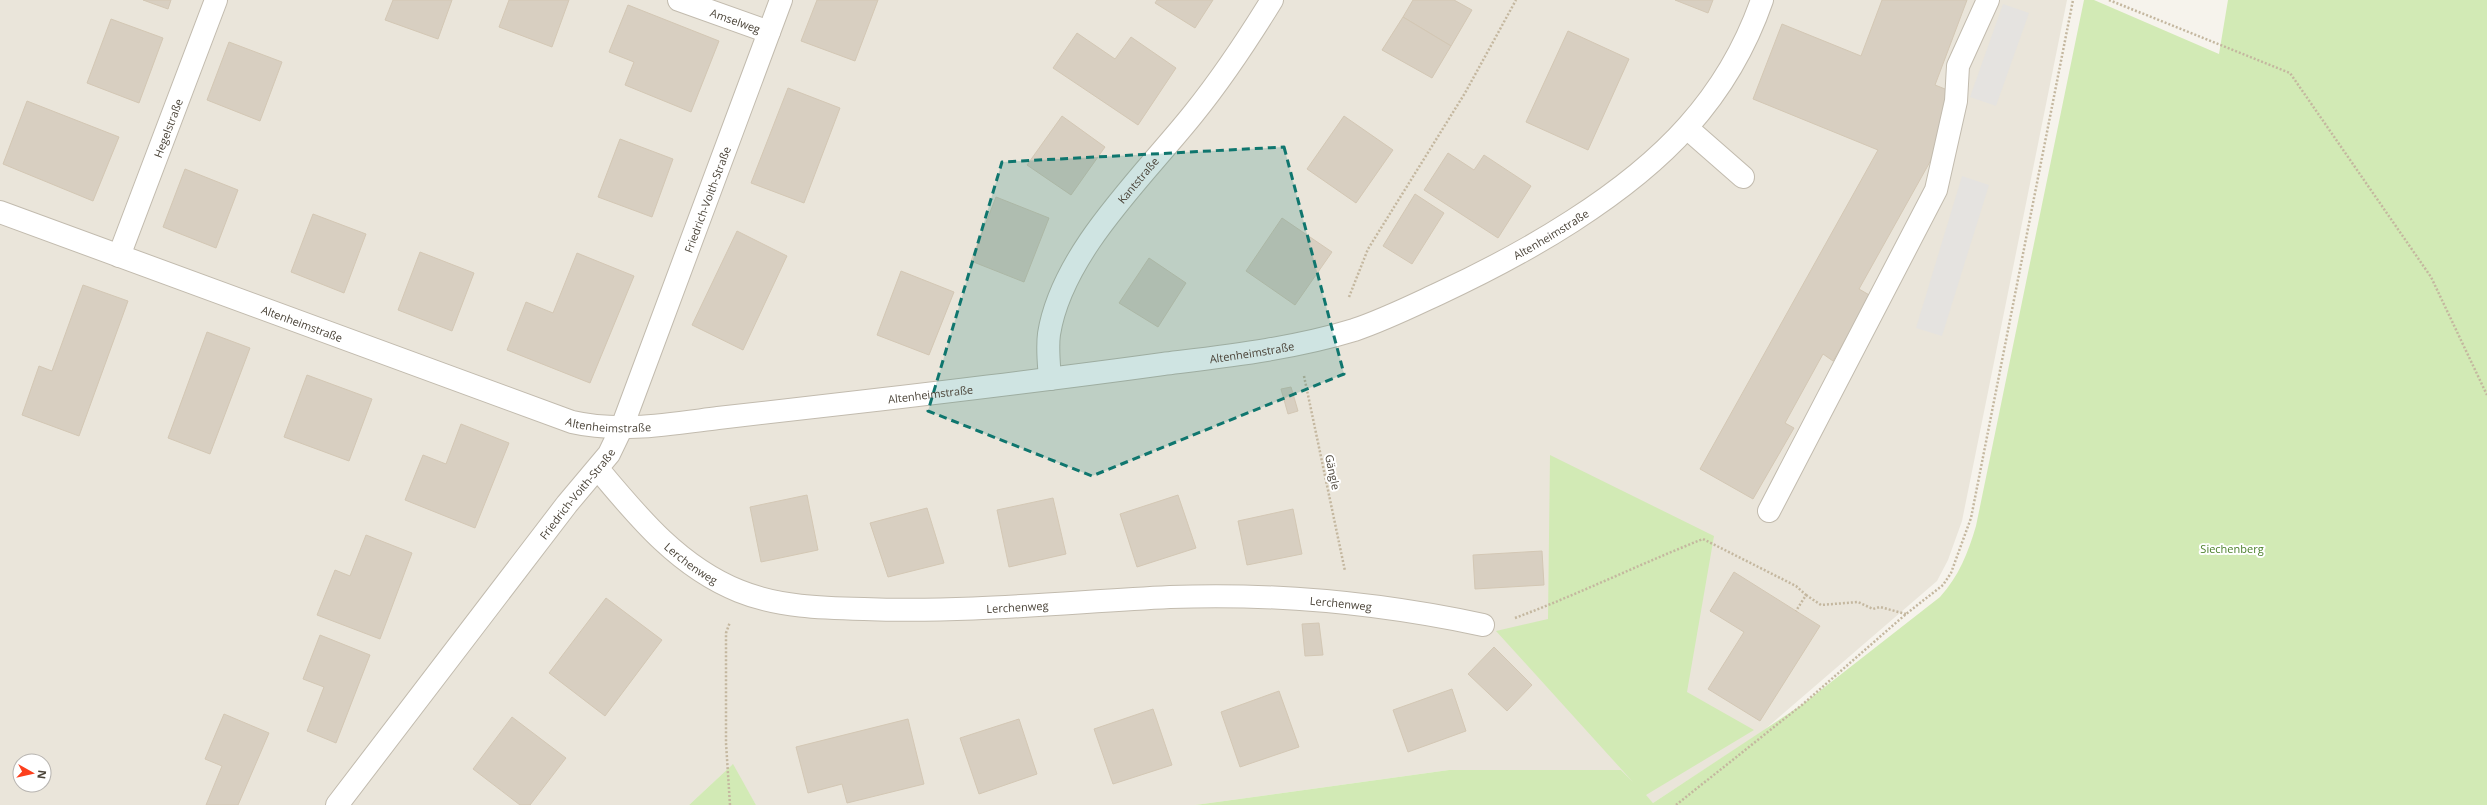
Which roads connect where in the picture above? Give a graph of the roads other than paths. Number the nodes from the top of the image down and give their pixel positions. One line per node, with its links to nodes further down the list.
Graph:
1 (216, 0): 11 (street, Hegelstraße)
2 (679, 0): 7 (street, Amselweg)
3 (781, 0): 7 (street, Friedrich-Voith-Straße)
4 (1272, 0): 12 (street, Kantstraße)
5 (1762, 0): 8 (street, Altenheimstraße)
6 (1988, 0): 15 (street)
7 (769, 32): 13 (street, Friedrich-Voith-Straße)
8 (1686, 128): 9 (street); 12 (street, Altenheimstraße)
9 (1743, 177)
10 (0, 212): 11 (street, Altenheimstraße)
11 (119, 256): 13 (street, Altenheimstraße)
12 (1050, 379): 13 (street, Altenheimstraße)
13 (622, 427): 14 (street, Friedrich-Voith-Straße)
14 (598, 469): 16 (street, Lerchenweg); 17 (street, Friedrich-Voith-Straße)
15 (1769, 511)
16 (1483, 625)
17 (337, 805)

